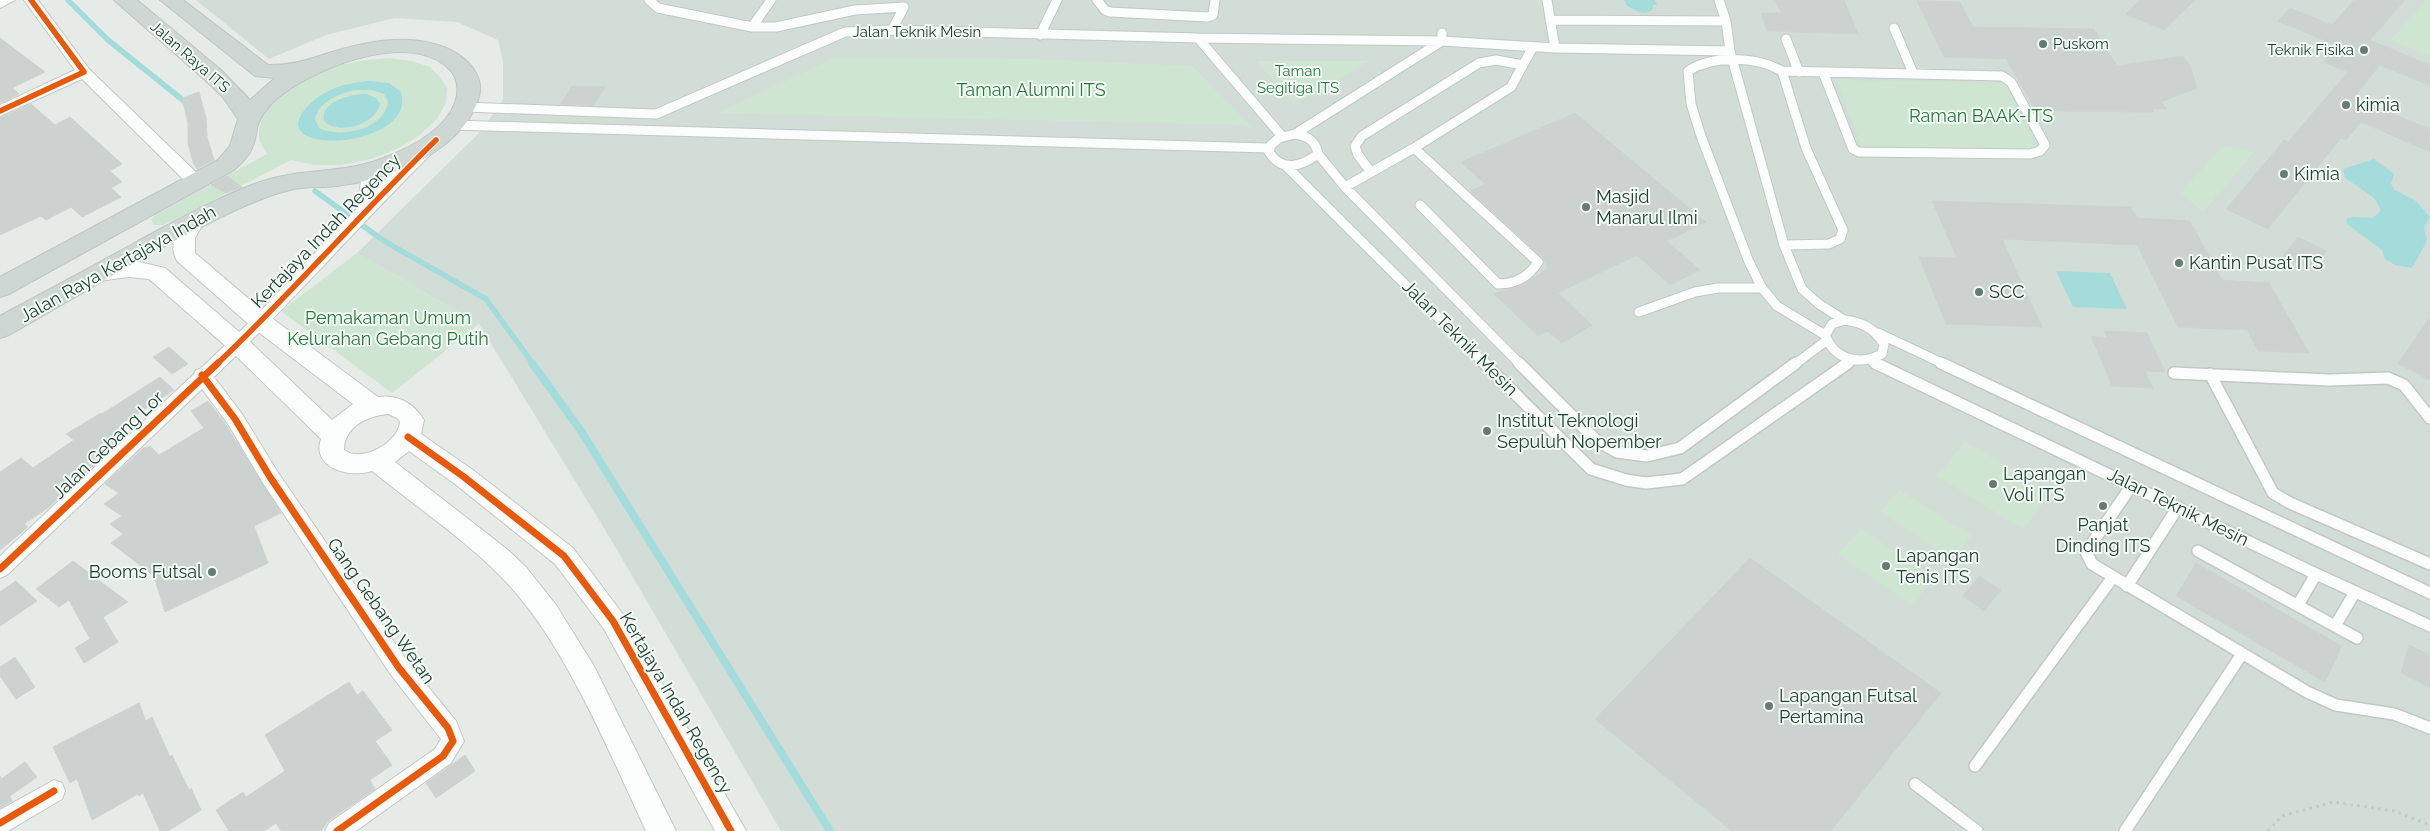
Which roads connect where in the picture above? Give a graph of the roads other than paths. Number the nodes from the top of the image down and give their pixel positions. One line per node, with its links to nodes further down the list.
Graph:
1 (8, 0): 12 (street)
2 (31, 0): 30 (street)
3 (124, 0): 38 (main road, Jalan Raya ITS)
4 (649, 0): 16 (lane)
5 (771, 0): 16 (lane)
6 (1057, 0): 19 (lane)
7 (1097, 0): 8 (lane)
8 (1214, 0)
9 (1547, 0): 14 (lane)
10 (1719, 0): 15 (lane)
11 (175, 1): 27 (main road, Jalan Raya ITS)
12 (0, 4)
13 (903, 4): 16 (lane); 18 (lane)
14 (1550, 20): 15 (lane); 24 (lane)
15 (1726, 21): 25 (lane)
16 (752, 27)
17 (1894, 28): 33 (lane)
18 (892, 30): 19 (lane, Jalan Teknik Mesin); 37 (lane, Jalan Teknik Mesin)
19 (1040, 35): 21 (lane, Jalan Teknik Mesin)
20 (1442, 37): 21 (lane, Jalan Teknik Mesin); 23 (lane, Jalan Teknik Mesin); 42 (lane)
21 (1198, 38): 43 (lane)
22 (1786, 39): 31 (lane)
23 (1533, 47): 24 (lane, Jalan Teknik Mesin); 28 (lane)
24 (1555, 48): 25 (lane, Jalan Teknik Mesin)
25 (1730, 51): 26 (lane)
26 (1733, 60): 29 (lane); 58 (lane); 61 (lane)
27 (321, 62): 34 (main road); 38 (main road)
28 (1522, 65): 45 (lane); 49 (lane)
29 (1782, 71): 31 (lane); 58 (lane)
30 (84, 72): 35 (street); 50 (street)
31 (1799, 72): 32 (lane)
32 (1823, 72): 33 (lane); 33 (lane)
33 (1913, 73)
34 (465, 106): 36 (lane, Jalan Teknik Mesin); 41 (main road)
35 (0, 111)
36 (615, 112): 37 (lane, Jalan Teknik Mesin); 39 (lane)
37 (656, 114): 40 (lane)
38 (249, 118): 50 (main road, Jalan Raya Kertajaya Indah)
39 (616, 128): 40 (lane); 41 (lane)
40 (660, 130): 44 (lane)
41 (444, 132): 48 (main road, Jalan Raya Kertajaya Indah); 53 (street, Kertajaya Indah Regency)
42 (1295, 134): 43 (lane); 46 (lane)
43 (1281, 135): 44 (lane)
44 (1268, 148): 47 (lane)
45 (1414, 148): 49 (lane); 52 (lane)
46 (1318, 154): 47 (lane); 51 (lane, Jalan Teknik Mesin)
47 (1285, 165): 69 (lane, Jalan Teknik Mesin)
48 (370, 171): 53 (street, Kertajaya Indah Regency); 55 (main road, Jalan Raya Kertajaya Indah)
49 (1371, 172): 51 (lane)
50 (196, 182): 54 (main road, Jalan Raya Kertajaya Indah)
51 (1345, 187): 67 (lane, Jalan Teknik Mesin)
52 (1420, 205)
53 (365, 211): 64 (street, Kertajaya Indah Regency)
54 (139, 214): 56 (main road); 57 (main road, Jalan Raya Kertajaya Indah)
55 (193, 222): 56 (main road, Jalan Raya Kertajaya Indah); 64 (street, Kertajaya Indah Regency)
56 (168, 236): 59 (main road, Jalan Raya Kertajaya Indah)
57 (88, 241): 59 (main road); 60 (main road, Jalan Raya Kertajaya Indah)
58 (1784, 245): 63 (lane)
59 (106, 270): 65 (main road, Jalan Raya Kertajaya Indah); 68 (street)
60 (0, 288)
61 (1762, 288): 62 (lane); 67 (lane)
62 (1639, 312)
63 (1844, 320): 66 (lane, Jalan Teknik Mesin); 67 (lane, Jalan Teknik Mesin)
64 (260, 322): 68 (street, Kertajaya Indah Regency); 74 (street, Kertajaya Indah Regency)
65 (0, 328)
66 (1878, 334): 70 (lane); 88 (lane, Jalan Teknik Mesin)
67 (1826, 338): 69 (lane, Jalan Teknik Mesin)
68 (237, 343): 73 (street, Jalan Gebang Lor); 76 (street)
69 (1852, 360): 70 (lane, Jalan Teknik Mesin)
70 (1872, 361): 79 (lane, Jalan Teknik Mesin)
71 (2174, 373): 72 (lane)
72 (2210, 374): 75 (lane); 82 (lane)
73 (202, 375): 83 (street, Jalan Gebang Lor); 99 (street, Gang Gebang Wetan)
74 (374, 407): 76 (street); 77 (street)
75 (2430, 418)
76 (333, 435): 78 (street)
77 (408, 437): 78 (street); 101 (street, Kertajaya Indah Regency)
78 (377, 461): 100 (street)
79 (2132, 485): 80 (lane, Jalan Teknik Mesin); 85 (lane)
80 (2178, 507): 84 (lane, Jalan Teknik Mesin); 86 (lane)
81 (2198, 551): 89 (lane)
82 (2430, 564)
83 (0, 569)
84 (2316, 574): 87 (lane, Jalan Teknik Mesin); 89 (lane)
85 (2113, 577): 86 (lane); 95 (lane)
86 (2127, 586): 93 (lane)
87 (2355, 592): 90 (lane); 91 (lane, Jalan Teknik Mesin)
88 (2430, 593)
89 (2298, 606): 90 (lane)
90 (2335, 626): 92 (lane)
91 (2430, 626)
92 (2357, 638)
93 (2242, 654): 94 (lane); 103 (lane)
94 (2430, 728)
95 (1975, 766)
96 (1915, 784): 102 (lane)
97 (54, 791): 98 (street)
98 (0, 823)
99 (337, 831)
100 (661, 831)
101 (731, 831)
102 (1977, 831)
103 (2125, 831)

